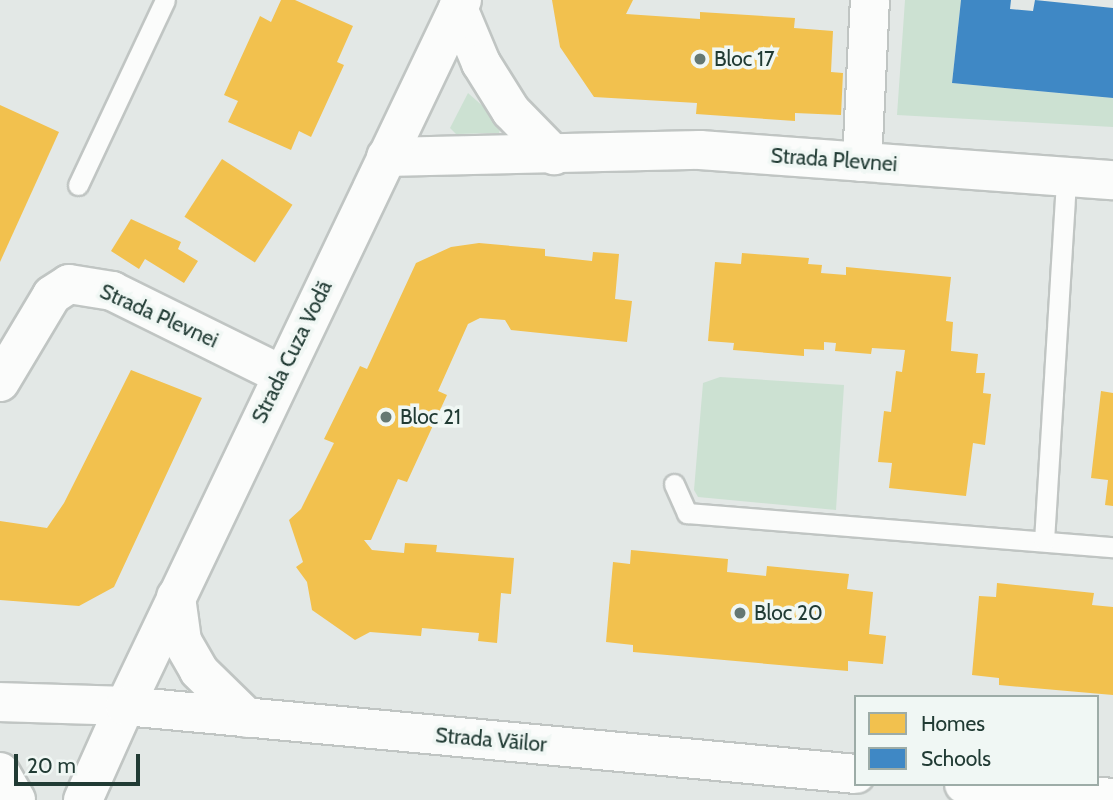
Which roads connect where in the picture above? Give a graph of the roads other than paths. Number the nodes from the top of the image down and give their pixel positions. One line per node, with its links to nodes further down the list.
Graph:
1 (165, 0): 9 (lane)
2 (870, 0): 6 (street)
3 (460, 4): 4 (street); 5 (street, Strada Cuza Vodă)
4 (554, 155): 5 (street, Strada Plevnei); 6 (street, Strada Plevnei)
5 (386, 157): 10 (street, Strada Cuza Vodă)
6 (862, 162): 7 (street, Strada Plevnei)
7 (1066, 177): 8 (street, Strada Plevnei); 13 (lane)
8 (1113, 180)
9 (78, 185)
10 (280, 374): 11 (street, Strada Plevnei); 15 (street, Strada Cuza Vodă)
11 (0, 382)
12 (674, 484): 13 (lane)
13 (1044, 541): 14 (lane)
14 (1113, 547)
15 (176, 597): 17 (street, Strada Cuza Vodă); 18 (street)
16 (0, 702): 17 (street)
17 (125, 706): 18 (street, Strada Văilor); 24 (street, Strada Cuza Vodă)
18 (247, 718): 20 (street, Strada Văilor)
19 (0, 772): 23 (street)
20 (854, 774)
21 (984, 786): 22 (street)
22 (1113, 799)
23 (16, 800)
24 (83, 800)

